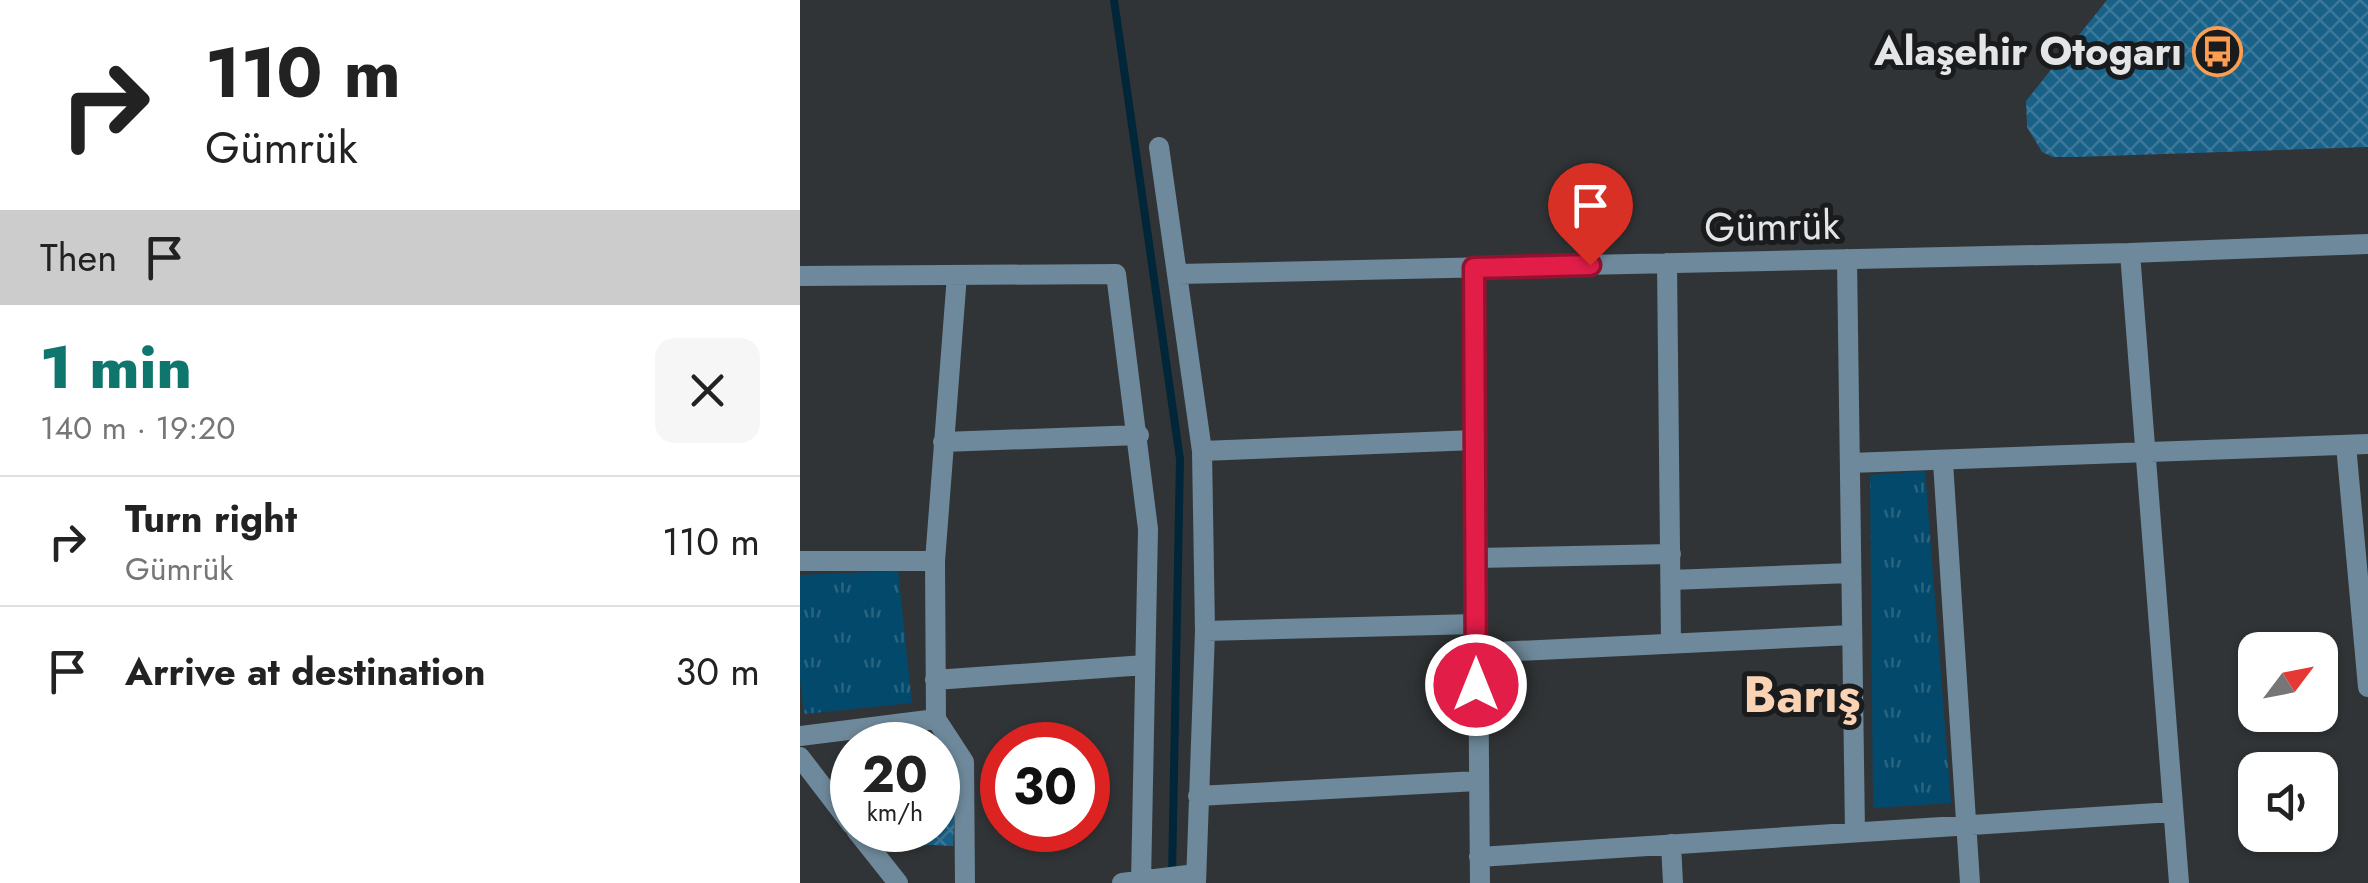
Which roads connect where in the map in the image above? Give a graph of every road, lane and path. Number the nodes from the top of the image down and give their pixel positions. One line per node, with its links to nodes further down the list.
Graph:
1 (1159, 147): 7 (street)
2 (2368, 244): 3 (street, Gümrük)
3 (2130, 253): 4 (street, Gümrük); 16 (street)
4 (1847, 259): 5 (street, Gümrük); 18 (street)
5 (1667, 263): 6 (street, Gümrük); 19 (street)
6 (1474, 268): 7 (street, Gümrük); 11 (street)
7 (1178, 274): 15 (street)
8 (957, 275): 9 (street); 10 (street); 12 (street)
9 (800, 276)
10 (1139, 435): 12 (street); 31 (street)
11 (1476, 440): 15 (street); 20 (street)
12 (943, 442): 21 (street)
13 (2368, 444): 14 (street)
14 (2346, 445): 16 (street); 27 (street)
15 (1202, 451): 26 (street)
16 (2145, 455): 17 (street); 40 (street)
17 (1943, 462): 18 (street); 41 (street)
18 (1850, 463): 23 (street)
19 (1671, 554): 20 (street); 24 (street)
20 (1476, 558): 25 (street)
21 (935, 560): 22 (street); 32 (street)
22 (800, 562)
23 (1851, 572): 24 (street); 28 (street)
24 (1672, 580): 29 (street)
25 (1476, 624): 26 (street); 30 (street)
26 (1206, 631): 39 (street)
27 (2366, 633): 33 (street)
28 (1852, 634): 29 (street); 42 (street)
29 (1670, 644): 30 (street)
30 (1476, 653): 37 (street)
31 (1145, 665): 32 (street); 46 (street)
32 (936, 680): 34 (street)
33 (2368, 687)
34 (936, 719): 35 (street); 48 (street)
35 (800, 736)
36 (800, 757): 38 (street)
37 (1477, 781): 39 (street); 45 (street)
38 (830, 796)
39 (1198, 796): 46 (street)
40 (2172, 812): 41 (street); 52 (street)
41 (1964, 826): 42 (street); 51 (street)
42 (1855, 832): 43 (street)
43 (1671, 844): 45 (street); 50 (street)
44 (873, 852): 47 (street)
45 (1479, 857): 49 (street)
46 (1163, 880)
47 (898, 883)
48 (965, 883)
49 (1480, 883)
50 (1673, 883)
51 (1970, 883)
52 (2179, 883)

